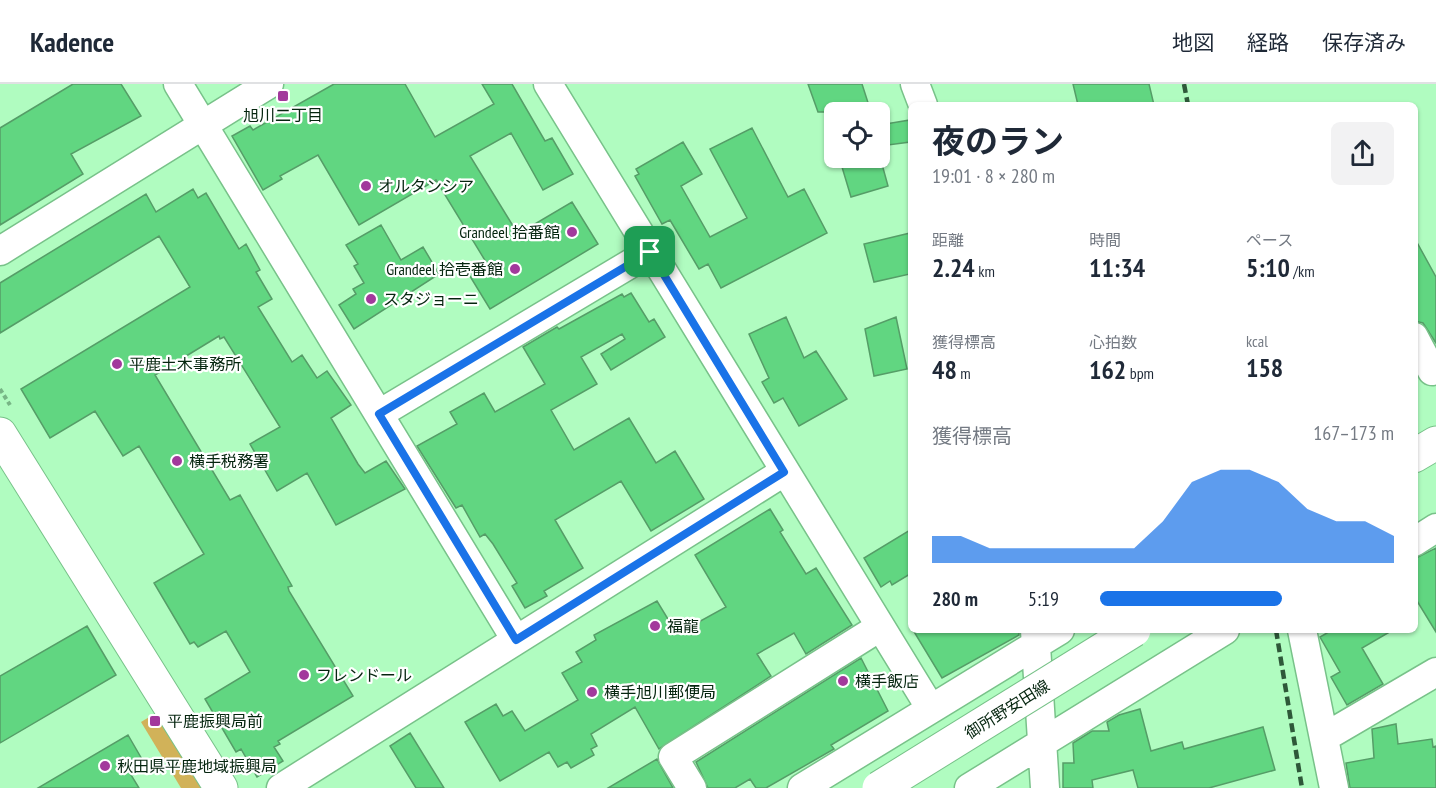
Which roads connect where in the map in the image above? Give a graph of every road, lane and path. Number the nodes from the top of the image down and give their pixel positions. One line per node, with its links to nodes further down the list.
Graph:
1 (178, 84): 6 (street)
2 (269, 84): 6 (street)
3 (548, 84): 8 (street)
4 (915, 84): 5 (street)
5 (922, 102)
6 (203, 124): 7 (street); 11 (street)
7 (0, 251)
8 (650, 252): 11 (street); 15 (street)
9 (1418, 348): 10 (street)
10 (1427, 373)
11 (379, 414): 23 (street)
12 (0, 434): 28 (street)
13 (1436, 443): 14 (street)
14 (1418, 454)
15 (784, 472): 18 (street); 23 (street)
16 (1436, 528): 17 (street)
17 (1418, 539)
18 (880, 627): 25 (street); 30 (street)
19 (1129, 633): 32 (street, 御所野安田線, bridge)
20 (1220, 633): 27 (street)
21 (1303, 633): 26 (street)
22 (1044, 635): 25 (street); 27 (street)
23 (516, 640): 29 (street)
24 (1436, 672): 26 (street)
25 (931, 709): 31 (street)
26 (1325, 737): 35 (street)
27 (1041, 744): 33 (street); 34 (street)
28 (221, 788)
29 (281, 788)
30 (692, 788)
31 (802, 788)
32 (879, 788)
33 (969, 788)
34 (1045, 788)
35 (1334, 788)

